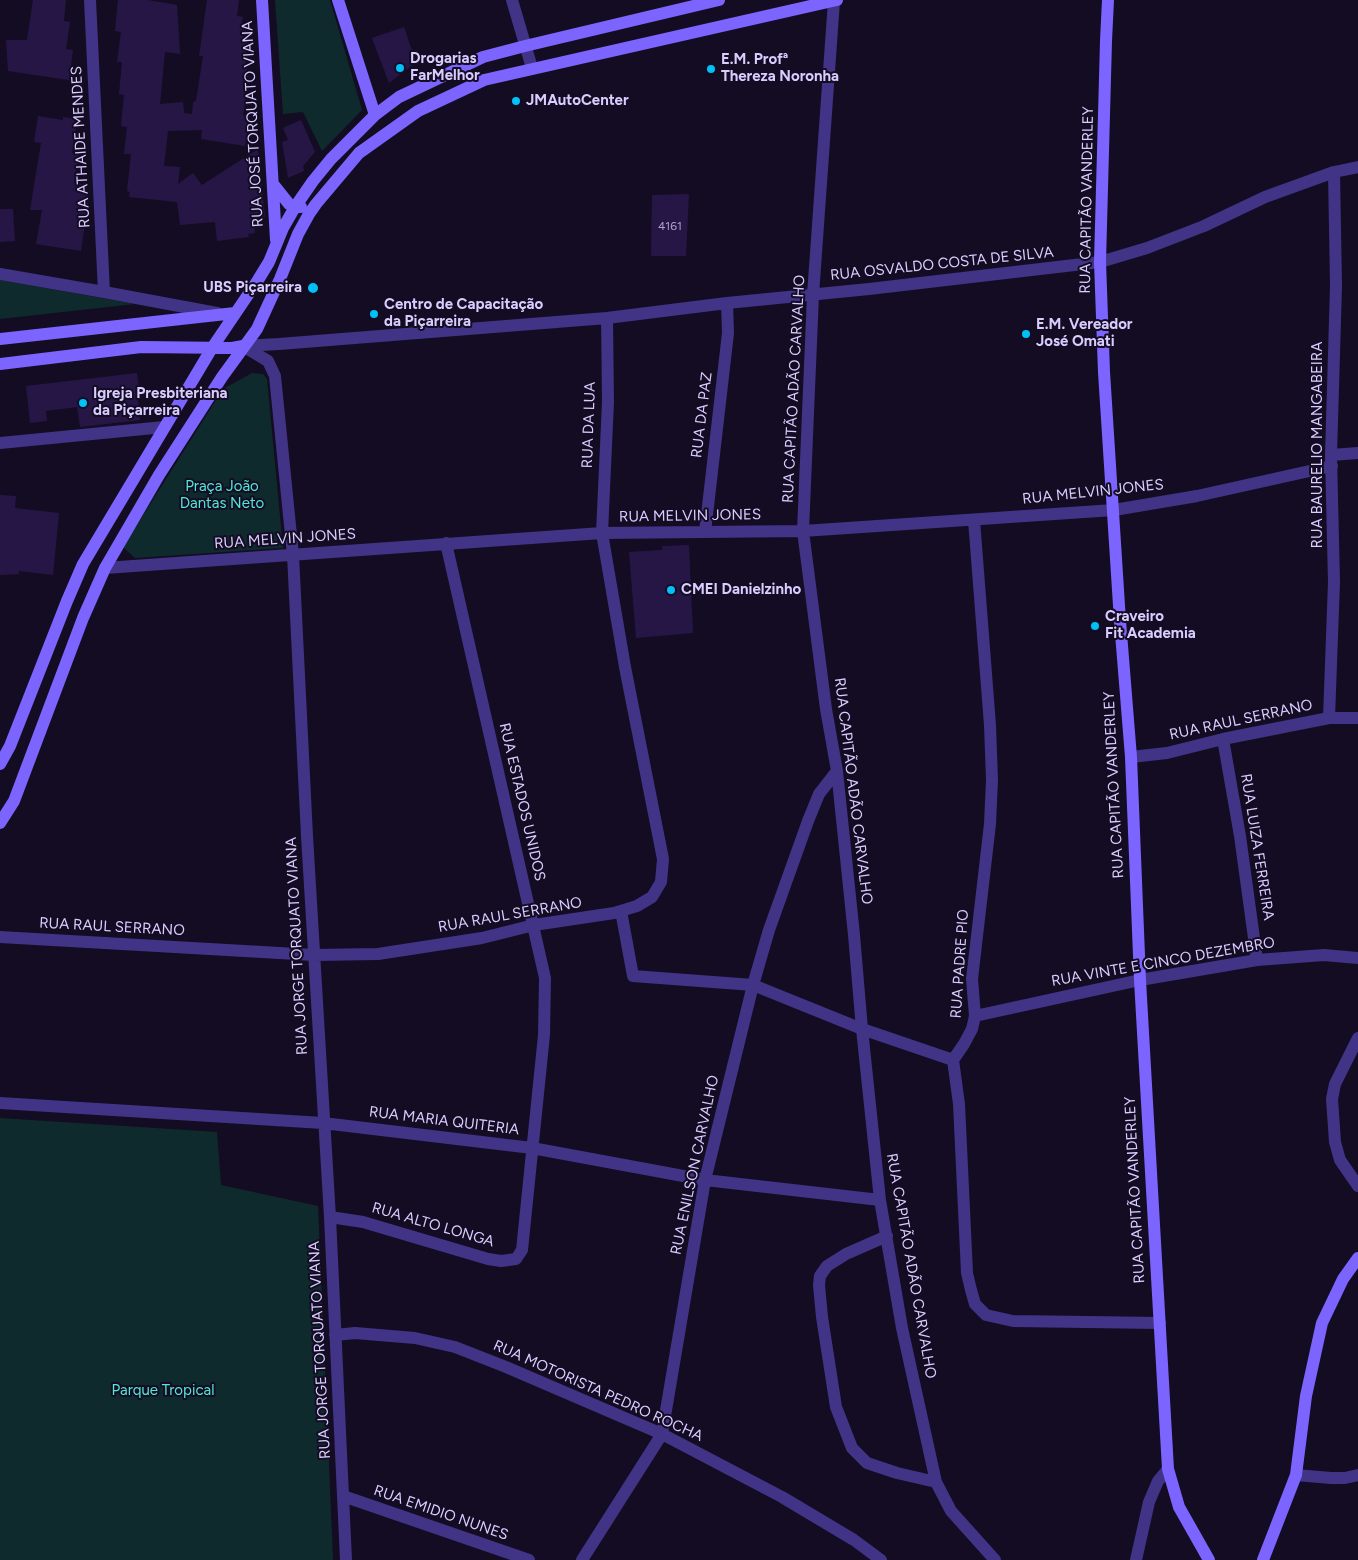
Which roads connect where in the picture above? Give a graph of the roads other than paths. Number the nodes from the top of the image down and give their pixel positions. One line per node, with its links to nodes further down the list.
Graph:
1 (90, 0): 20 (street, RUA ATHAIDE MENDES)
2 (262, 0): 14 (street, RUA JOSÉ TORQUATO VIANA)
3 (338, 0): 11 (street)
4 (512, 0): 9 (street)
5 (719, 0): 8 (street)
6 (836, 0): 10 (street); 21 (street, RUA CAPITÃO ADÃO CARVALHO)
7 (1108, 0): 18 (street, RUA CAPITÃO VANDERLEY)
8 (696, 2): 9 (street)
9 (525, 46): 10 (street); 11 (street)
10 (532, 68): 15 (street)
11 (375, 115): 16 (street)
12 (1358, 167): 13 (street, RUA OSVALDO COSTA DE SILVA)
13 (1334, 172): 18 (street, RUA OSVALDO COSTA DE SILVA); 33 (street, RUA BAURELIO MANGABEIRA)
14 (273, 184): 16 (street); 17 (street, RUA JOSÉ TORQUATO VIANA)
15 (316, 204): 16 (street); 27 (street)
16 (295, 207): 17 (street)
17 (276, 246): 23 (street)
18 (1100, 262): 21 (street, RUA OSVALDO COSTA DE SILVA); 34 (street, RUA CAPITÃO VANDERLEY)
19 (0, 274): 20 (street)
20 (104, 292): 24 (street)
21 (813, 295): 22 (street, RUA OSVALDO COSTA DE SILVA); 36 (street, RUA CAPITÃO ADÃO CARVALHO)
22 (726, 303): 25 (street, RUA OSVALDO COSTA DE SILVA); 37 (street, RUA DA PAZ)
23 (235, 313): 24 (street); 28 (street)
24 (222, 314): 26 (street)
25 (607, 318): 27 (street, RUA OSVALDO COSTA DE SILVA); 38 (street, RUA DA LUA)
26 (0, 339)
27 (243, 346): 28 (street); 40 (street, RUA JORGE TORQUATO VIANA); 41 (street)
28 (212, 348): 29 (street); 30 (street)
29 (0, 364)
30 (164, 427): 31 (street); 42 (street)
31 (0, 443)
32 (1358, 453): 33 (street, RUA MELVIN JONES)
33 (1332, 461): 34 (street, RUA MELVIN JONES); 44 (street, RUA BAURELIO MANGABEIRA)
34 (1114, 510): 35 (street, RUA MELVIN JONES); 49 (street, RUA CAPITÃO VANDERLEY)
35 (974, 520): 36 (street, RUA MELVIN JONES); 61 (street, RUA PADRE PIO)
36 (803, 531): 37 (street, RUA MELVIN JONES); 51 (street, RUA CAPITÃO ADÃO CARVALHO)
37 (705, 532): 38 (street, RUA MELVIN JONES)
38 (602, 533): 39 (street, RUA MELVIN JONES); 53 (street, RUA RAUL SERRANO)
39 (446, 543): 40 (street, RUA MELVIN JONES); 54 (street, RUA ESTADOS UNIDOS)
40 (293, 555): 41 (street, RUA MELVIN JONES); 56 (street, RUA JORGE TORQUATO VIANA)
41 (105, 568): 43 (street)
42 (36, 679): 43 (street); 46 (street)
43 (57, 686): 47 (street)
44 (1329, 718): 45 (street, RUA RAUL SERRANO); 48 (street, RUA RAUL SERRANO)
45 (1358, 718)
46 (20, 720): 47 (street); 50 (street)
47 (41, 729): 52 (street)
48 (1223, 739): 49 (street, RUA RAUL SERRANO); 58 (street, RUA LUIZA FERREIRA)
49 (1131, 757): 59 (street, RUA CAPITÃO VANDERLEY)
50 (0, 764)
51 (837, 772): 60 (street, RUA ENILSON CARVALHO); 62 (street, RUA CAPITÃO ADÃO CARVALHO)
52 (0, 823)
53 (621, 911): 54 (street, RUA RAUL SERRANO); 60 (street)
54 (534, 925): 56 (street, RUA RAUL SERRANO); 67 (street, RUA ESTADOS UNIDOS)
55 (0, 937): 56 (street, RUA RAUL SERRANO)
56 (314, 954): 66 (street, RUA JORGE TORQUATO VIANA)
57 (1358, 958): 58 (street, RUA VINTE E CINCO DEZEMBRO)
58 (1257, 960): 59 (street, RUA VINTE E CINCO DEZEMBRO)
59 (1140, 980): 61 (street, RUA VINTE E CINCO DEZEMBRO); 75 (street, RUA CAPITÃO VANDERLEY)
60 (753, 985): 62 (street); 68 (street, RUA ENILSON CARVALHO)
61 (975, 1016): 64 (street, RUA PADRE PIO)
62 (862, 1029): 64 (street); 70 (street, RUA CAPITÃO ADÃO CARVALHO)
63 (1358, 1038): 69 (street)
64 (953, 1060): 75 (street)
65 (0, 1103): 66 (street, RUA MARIA QUITERIA)
66 (324, 1123): 67 (street, RUA MARIA QUITERIA); 71 (street, RUA JORGE TORQUATO VIANA)
67 (532, 1148): 68 (street, RUA MARIA QUITERIA); 73 (street, RUA ESTADOS UNIDOS)
68 (705, 1180): 70 (street, RUA MARIA QUITERIA); 77 (street, RUA ENILSON CARVALHO)
69 (1358, 1186)
70 (880, 1200): 72 (street, RUA CAPITÃO ADÃO CARVALHO)
71 (330, 1217): 73 (street, RUA ALTO LONGA); 76 (street, RUA JORGE TORQUATO VIANA)
72 (887, 1236): 81 (street, RUA CAPITÃO ADÃO CARVALHO); 81 (street)
73 (522, 1250)
74 (1358, 1258): 79 (street)
75 (1160, 1323): 78 (street, RUA CAPITÃO VANDERLEY)
76 (336, 1335): 77 (street, RUA MOTORISTA PEDRO ROCHA); 82 (street, RUA JORGE TORQUATO VIANA)
77 (662, 1434): 85 (street, RUA ENILSON CARVALHO); 86 (street, RUA MOTORISTA PEDRO ROCHA)
78 (1168, 1469): 88 (street); 89 (street, RUA CAPITÃO VANDERLEY)
79 (1296, 1475): 80 (street); 90 (street)
80 (1358, 1475)
81 (936, 1482): 87 (street, RUA CAPITÃO ADÃO CARVALHO)
82 (343, 1496): 83 (street, RUA JORGE TORQUATO VIANA); 84 (street, RUA EMIDIO NUNES)
83 (346, 1560)
84 (529, 1560)
85 (582, 1560)
86 (880, 1560)
87 (993, 1560)
88 (1136, 1560)
89 (1209, 1560)
90 (1263, 1560)

